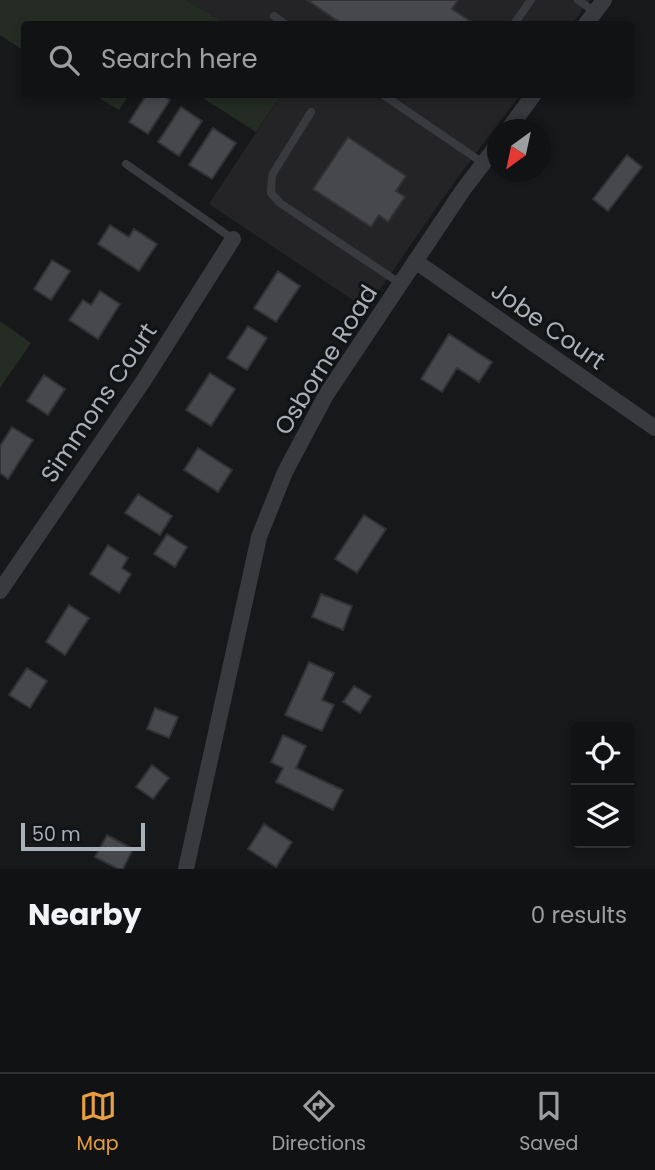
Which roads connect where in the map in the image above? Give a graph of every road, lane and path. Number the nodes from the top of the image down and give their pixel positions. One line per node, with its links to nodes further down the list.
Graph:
1 (531, 0): 6 (lane)
2 (578, 0): 3 (lane)
3 (595, 12)
4 (274, 16): 5 (lane)
5 (281, 21)
6 (516, 21)
7 (388, 98): 12 (lane)
8 (531, 98): 10 (street)
9 (311, 113): 16 (lane)
10 (516, 119)
11 (487, 158): 12 (street, Osborne Road)
12 (483, 163): 15 (street, Osborne Road)
13 (126, 164): 14 (lane)
14 (233, 239): 18 (street, Simmons Court)
15 (415, 261): 16 (street, Osborne Road); 17 (street, Jobe Court)
16 (401, 284): 19 (street, Osborne Road)
17 (655, 428)
18 (0, 591)
19 (186, 869)

